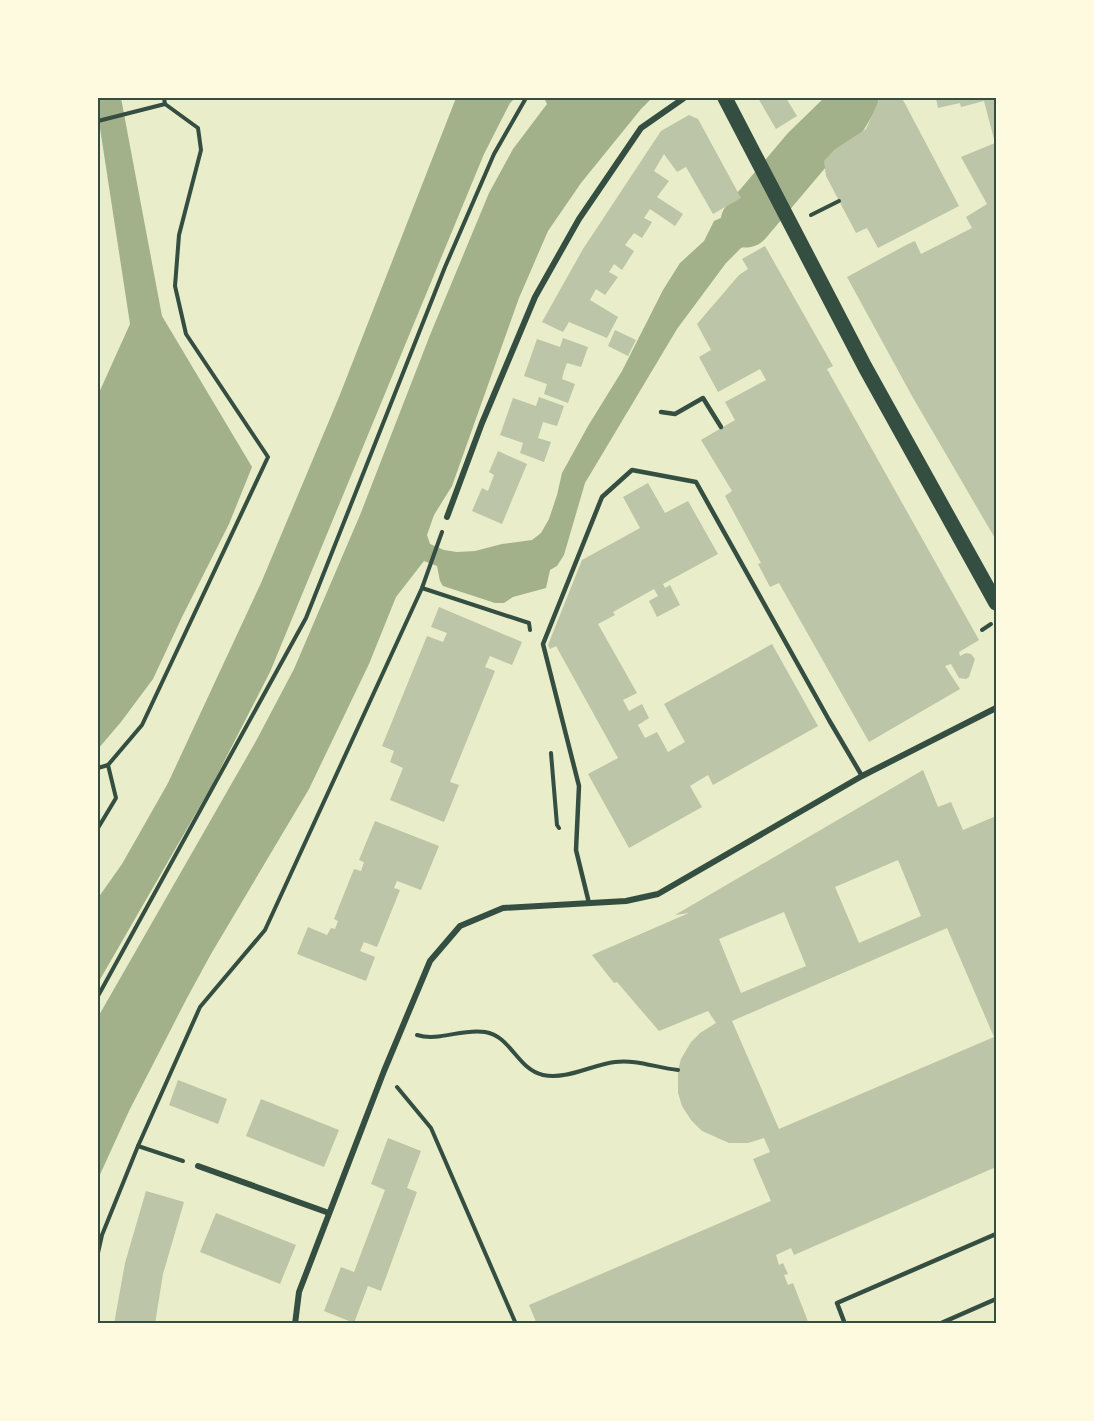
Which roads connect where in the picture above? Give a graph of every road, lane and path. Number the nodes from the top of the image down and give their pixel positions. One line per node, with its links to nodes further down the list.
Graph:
1 (164, 98): 5 (path)
2 (526, 98): 24 (path)
3 (684, 98): 11 (street)
4 (725, 98): 14 (main road)
5 (165, 104): 6 (path); 18 (path)
6 (98, 121)
7 (839, 201): 8 (path)
8 (810, 216)
9 (661, 412): 10 (lane)
10 (721, 427)
11 (447, 517)
12 (438, 546): 13 (path)
13 (422, 588): 15 (path); 28 (path)
14 (996, 603)
15 (531, 634)
16 (996, 708): 20 (street)
17 (550, 743): 22 (path)
18 (108, 765): 19 (path); 21 (path)
19 (98, 768)
20 (862, 776): 22 (lane); 23 (street)
21 (98, 828)
22 (576, 850): 23 (lane)
23 (589, 903): 27 (street)
24 (98, 996)
25 (415, 1034): 26 (path)
26 (678, 1070)
27 (384, 1071): 30 (street); 35 (path)
28 (138, 1146): 29 (path); 32 (path)
29 (198, 1166): 30 (street)
30 (329, 1213): 34 (street)
31 (996, 1234): 36 (lane)
32 (98, 1253)
33 (996, 1299): 37 (lane)
34 (295, 1323)
35 (516, 1323)
36 (846, 1323)
37 (939, 1323)

